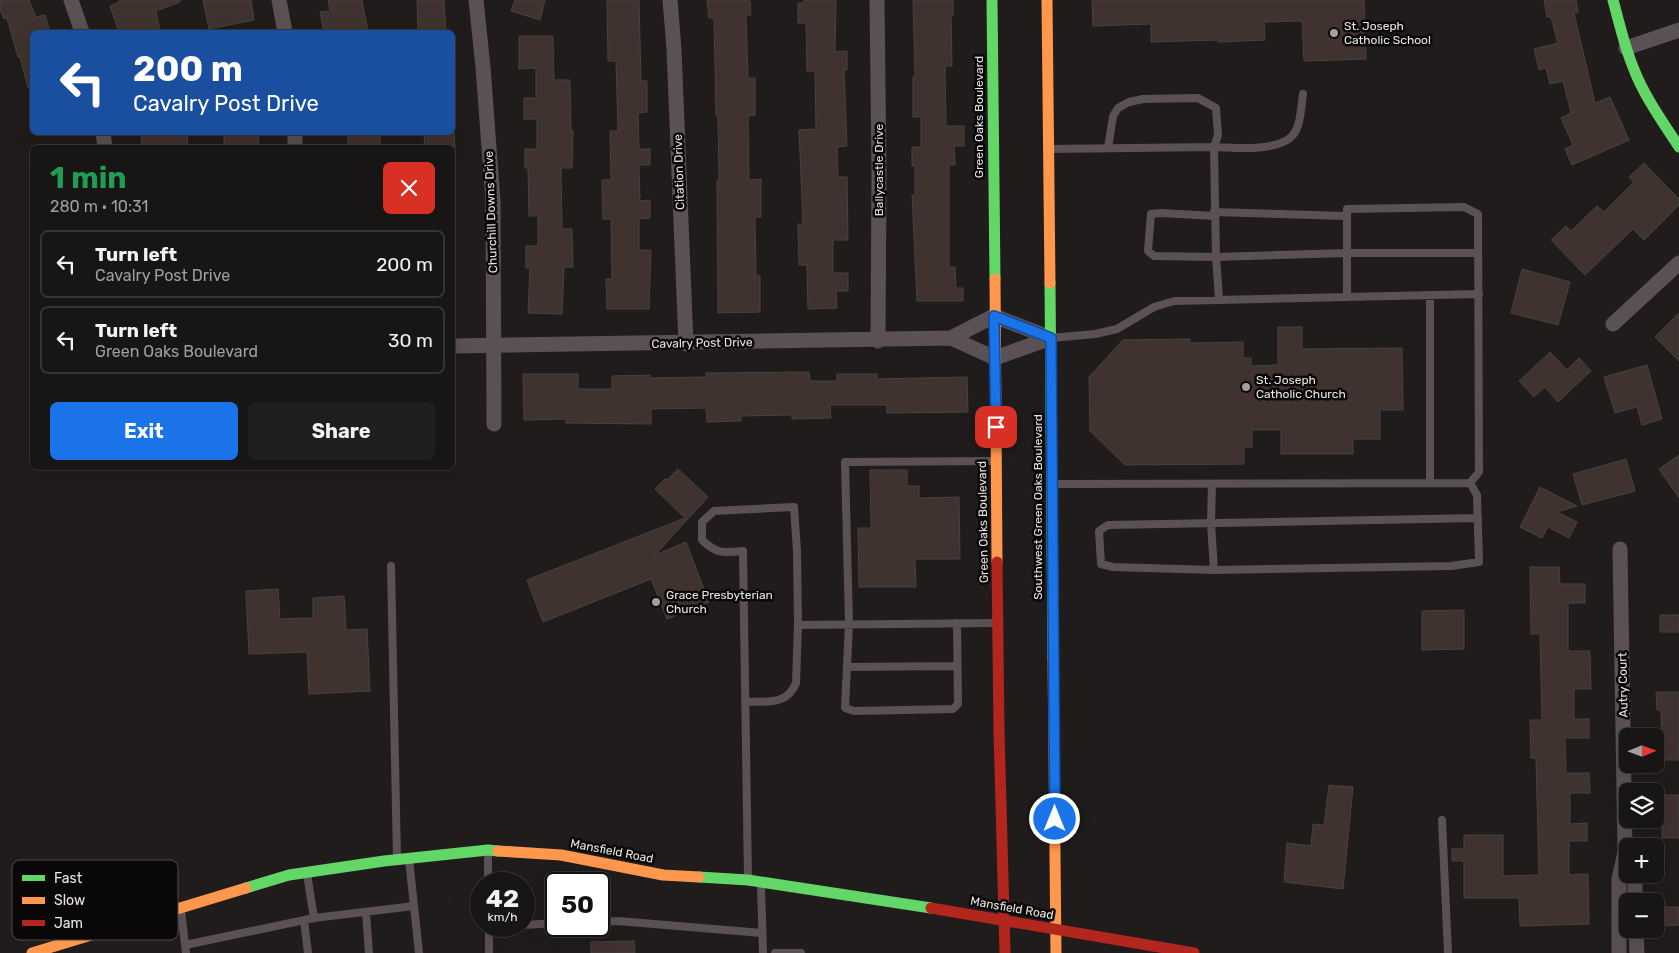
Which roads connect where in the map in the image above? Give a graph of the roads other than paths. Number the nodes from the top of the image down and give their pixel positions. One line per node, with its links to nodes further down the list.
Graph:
1 (71, 0): 9 (street)
2 (279, 0): 10 (street)
3 (476, 0): 35 (street, Churchill Downs Drive)
4 (670, 0): 33 (street, Citation Drive)
5 (877, 0): 32 (street, Ballycastle Drive)
6 (992, 0): 28 (main road, Green Oaks Boulevard)
7 (1047, 0): 17 (main road, Southwest Green Oaks Boulevard)
8 (1613, 0): 12 (main road)
9 (81, 30)
10 (286, 30)
11 (1679, 30): 12 (street)
12 (1626, 48): 15 (main road)
13 (1304, 94): 14 (lane)
14 (1214, 147): 16 (lane); 16 (lane); 18 (lane)
15 (1679, 147)
16 (1108, 148): 17 (lane)
17 (1047, 149): 31 (main road, Southwest Green Oaks Boulevard)
18 (1215, 214): 19 (lane); 22 (lane); 22 (lane)
19 (1347, 216): 20 (lane); 21 (lane)
20 (1347, 253): 21 (lane); 22 (lane); 26 (lane)
21 (1478, 253): 24 (lane)
22 (1216, 257): 27 (lane)
23 (1679, 263): 29 (street)
24 (1479, 294): 25 (lane); 42 (lane)
25 (1430, 295): 26 (lane); 39 (lane)
26 (1347, 297): 27 (lane)
27 (1219, 299): 31 (lane)
28 (994, 316): 30 (street, Cavalry Post Drive); 31 (street); 36 (main road, Green Oaks Boulevard)
29 (1612, 324)
30 (951, 338): 32 (street, Cavalry Post Drive); 36 (street, Cavalry Post Drive)
31 (1051, 338): 36 (street); 40 (main road, Southwest Green Oaks Boulevard)
32 (878, 341): 33 (street, Cavalry Post Drive)
33 (686, 344): 35 (street, Cavalry Post Drive)
34 (455, 346): 35 (street, Cavalry Post Drive)
35 (494, 346): 37 (street, Churchill Downs Drive)
36 (995, 358): 38 (main road, Green Oaks Boulevard)
37 (494, 424)
38 (996, 461): 49 (main road, Green Oaks Boulevard); 50 (lane)
39 (1430, 483): 41 (lane); 42 (lane)
40 (1052, 484): 41 (lane); 72 (main road, Southwest Green Oaks Boulevard)
41 (1212, 484): 44 (lane)
42 (1470, 484): 43 (lane)
43 (1478, 518): 44 (lane); 47 (lane)
44 (1211, 523): 47 (lane); 47 (lane)
45 (1620, 548): 56 (street, Autry Court)
46 (392, 566): 59 (lane)
47 (1214, 570)
48 (957, 623): 49 (lane); 50 (lane); 52 (lane)
49 (998, 623): 70 (main road, Green Oaks Boulevard)
50 (849, 624): 51 (lane); 53 (lane)
51 (798, 625): 54 (lane); 54 (lane)
52 (957, 666): 53 (lane); 53 (lane)
53 (847, 667)
54 (745, 702): 63 (lane)
55 (1442, 820): 89 (lane)
56 (1626, 838)
57 (488, 850): 58 (main road, Mansfield Road); 61 (lane); 63 (main road, Mansfield Road)
58 (409, 858): 59 (main road, Mansfield Road); 65 (lane)
59 (397, 860): 60 (main road, Mansfield Road)
60 (306, 872): 66 (main road, Mansfield Road); 68 (lane)
61 (488, 872)
62 (1619, 877): 90 (street, Autry Court)
63 (748, 880): 64 (main road, Mansfield Road)
64 (761, 883): 70 (main road, Mansfield Road); 73 (lane)
65 (414, 906): 67 (lane); 81 (lane)
66 (180, 907): 77 (lane)
67 (366, 912): 68 (lane); 80 (lane)
68 (314, 918): 69 (lane)
69 (304, 920): 77 (lane); 79 (lane)
70 (1005, 920): 72 (main road, Mansfield Road); 86 (main road, Green Oaks Boulevard)
71 (610, 921): 73 (lane)
72 (1056, 929): 87 (main road, Southwest Green Oaks Boulevard); 88 (main road, Mansfield Road)
73 (762, 934): 83 (lane)
74 (489, 937): 82 (lane)
75 (1636, 938): 91 (street)
76 (74, 940): 78 (main road, Mansfield Road)
77 (186, 949)
78 (32, 953)
79 (308, 953)
80 (369, 953)
81 (419, 953)
82 (489, 953)
83 (763, 953)
84 (775, 953): 85 (lane)
85 (802, 953)
86 (1005, 953)
87 (1056, 953)
88 (1194, 953)
89 (1448, 953)
90 (1619, 953)
91 (1637, 953)

